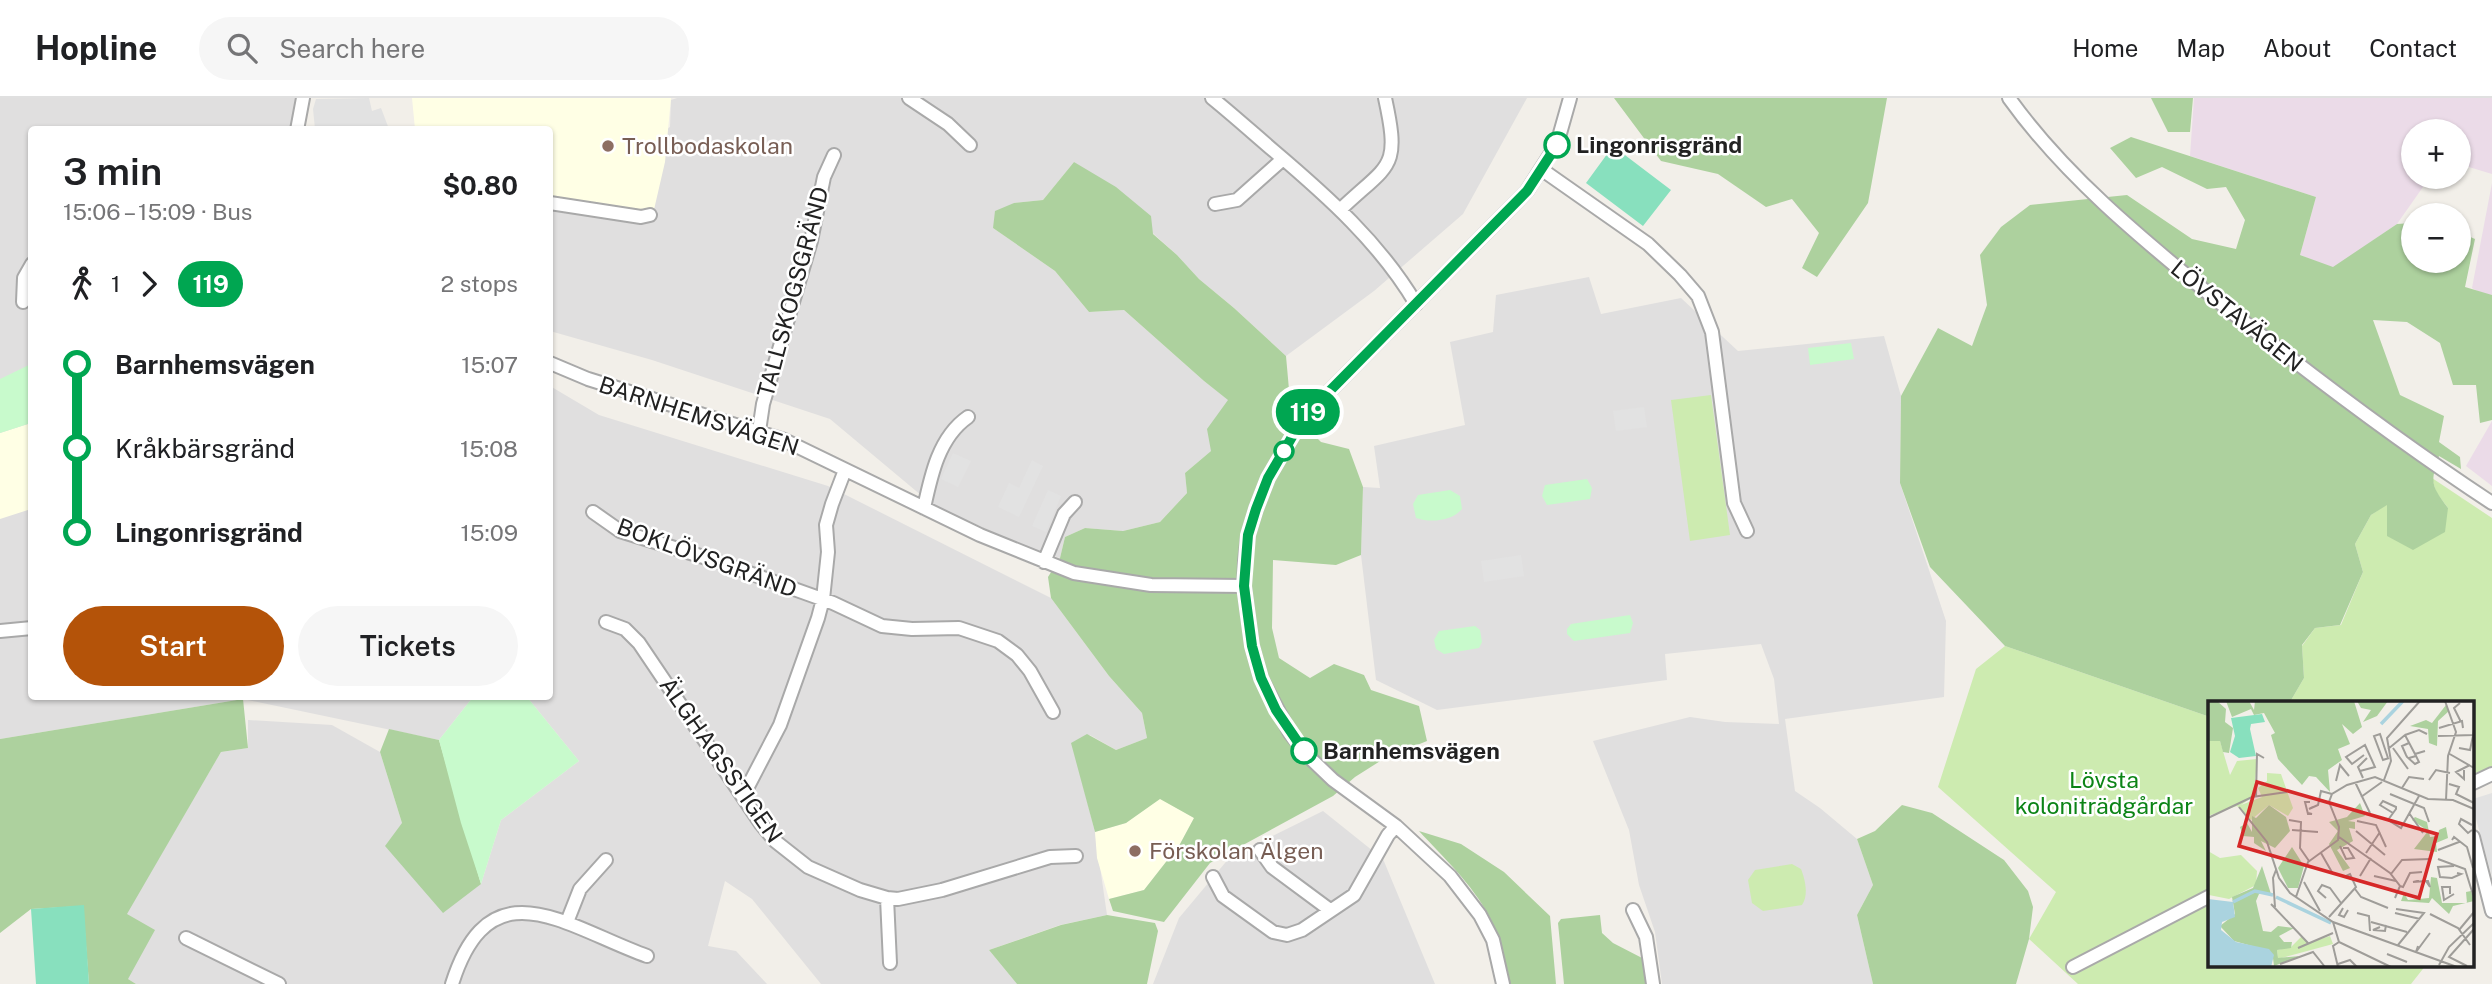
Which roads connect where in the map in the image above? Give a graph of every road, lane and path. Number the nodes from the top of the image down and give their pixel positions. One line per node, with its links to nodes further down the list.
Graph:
1 (303, 98): 7 (street)
2 (909, 98): 8 (street)
3 (1212, 98): 10 (street)
4 (1385, 98): 14 (street)
5 (1570, 98): 11 (street)
6 (2009, 98): 24 (street, LÖVSTAVÄGEN)
7 (298, 126)
8 (970, 145)
9 (834, 155): 21 (street, TALLSKOGSGRÄND)
10 (1283, 159): 13 (street); 14 (street)
11 (1541, 169): 18 (street); 27 (street)
12 (553, 203): 15 (street)
13 (1215, 204)
14 (1340, 209): 18 (street)
15 (650, 215)
16 (28, 266): 17 (street)
17 (23, 302)
18 (1416, 304): 29 (street)
19 (553, 364): 21 (street, BARNHEMSVÄGEN)
20 (968, 417): 25 (street)
21 (759, 431): 22 (street, BARNHEMSVÄGEN)
22 (845, 470): 25 (street, BARNHEMSVÄGEN); 30 (street)
23 (1075, 502): 28 (street)
24 (2492, 503)
25 (924, 508): 28 (street, BARNHEMSVÄGEN)
26 (593, 512): 30 (street, BOKLÖVSGRÄND)
27 (1747, 531)
28 (1044, 562): 29 (street, BARNHEMSVÄGEN)
29 (1244, 586): 38 (street)
30 (823, 599): 34 (street, BOKLÖVSGRÄND); 37 (street)
31 (606, 622): 37 (street, ÄLGHAGSSTIGEN)
32 (28, 628): 33 (street)
33 (0, 631)
34 (1053, 712)
35 (2492, 774): 36 (street)
36 (2474, 783)
37 (743, 796): 45 (street, ÄLGHAGSSTIGEN)
38 (1396, 826): 47 (street); 56 (street)
39 (2474, 841): 48 (street)
40 (1259, 850): 47 (street)
41 (1076, 856): 45 (street, ÄLGHAGSSTIGEN)
42 (606, 860): 49 (street)
43 (1213, 877): 47 (street)
44 (2208, 897): 53 (street)
45 (887, 898): 52 (street)
46 (1633, 910): 57 (street)
47 (1329, 911)
48 (2492, 911)
49 (567, 922): 51 (street); 55 (street)
50 (186, 938): 54 (street)
51 (647, 956)
52 (890, 963)
53 (2073, 967)
54 (279, 984)
55 (452, 984)
56 (1503, 984)
57 (1653, 984)

